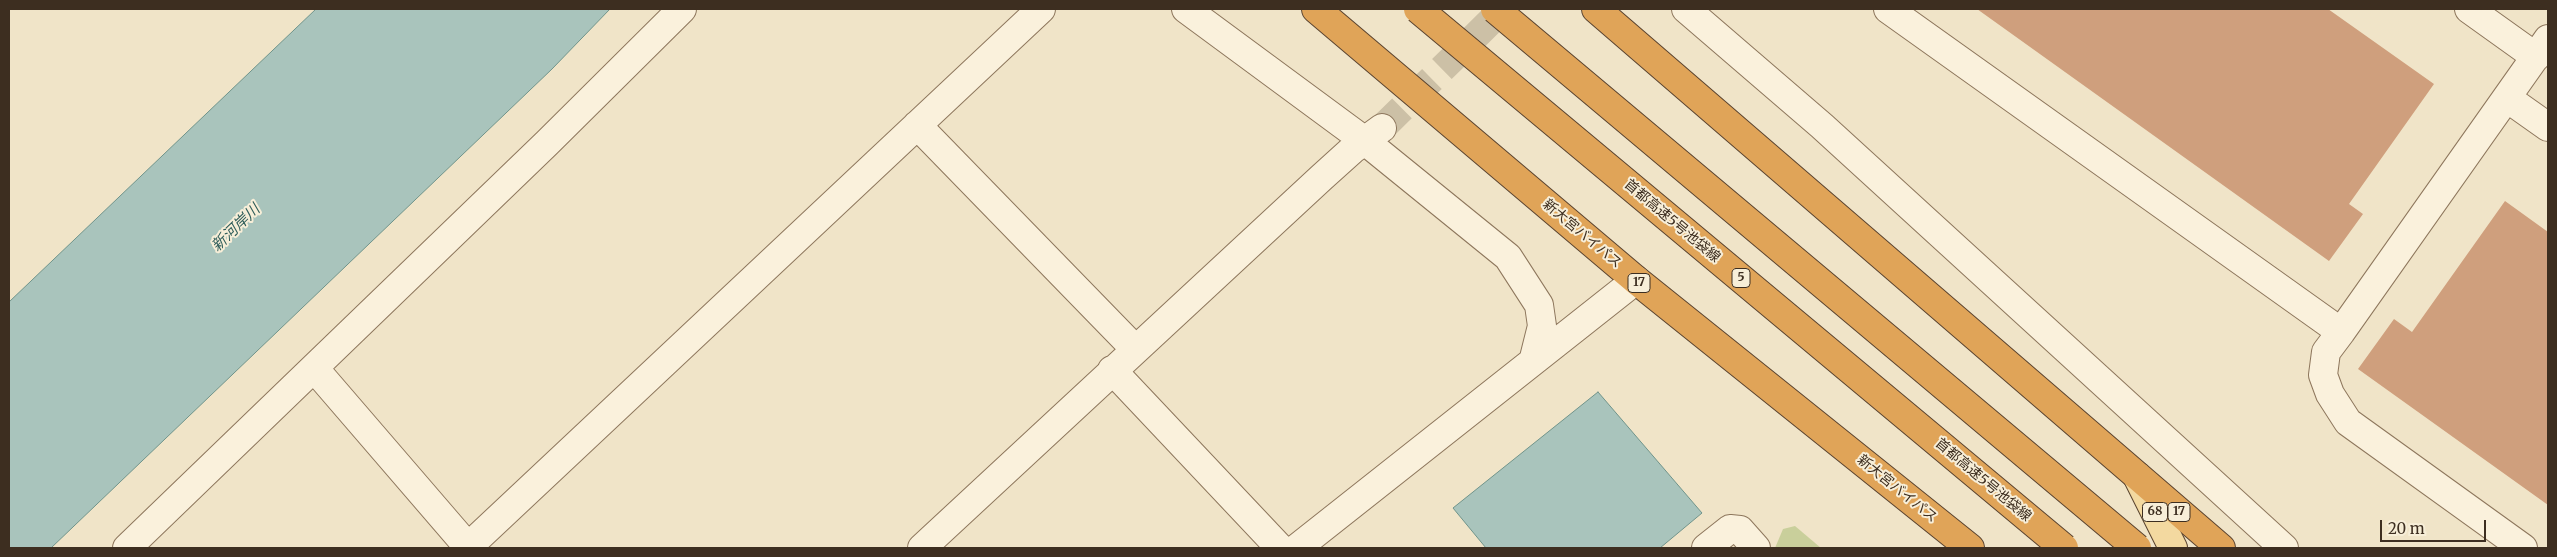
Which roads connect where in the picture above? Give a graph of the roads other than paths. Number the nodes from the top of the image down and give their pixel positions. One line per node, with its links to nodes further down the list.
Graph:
1 (682, 9): 20 (street)
2 (1041, 9): 13 (street)
3 (1186, 9): 15 (street)
4 (1316, 9): 16 (highway, 新大宮バイパス / 17)
5 (1418, 9): 31 (highway, 首都高速5号池袋線 / 5, bridge)
6 (1496, 9): 32 (highway, bridge)
7 (1596, 9): 22 (highway, 17)
8 (1686, 9): 35 (street)
9 (1888, 9): 17 (street)
10 (2469, 9): 11 (street)
11 (2542, 48): 12 (street)
12 (2507, 98): 14 (street); 17 (street)
13 (917, 125): 18 (street); 23 (street)
14 (2548, 127)
15 (1374, 135): 18 (street); 19 (street)
16 (1636, 280): 19 (street); 30 (highway, 新大宮バイパス / 17)
17 (2340, 332): 36 (street)
18 (1135, 349): 21 (street)
19 (1534, 358): 27 (street)
20 (314, 368): 23 (street); 24 (street)
21 (1112, 370): 25 (street); 26 (street)
22 (2137, 476): 33 (main road, 68); 34 (highway, 17)
23 (463, 546)
24 (127, 548)
25 (922, 548)
26 (1280, 548)
27 (1297, 548)
28 (1706, 548): 29 (street)
29 (1756, 548)
30 (1970, 548)
31 (2064, 548)
32 (2137, 548)
33 (2173, 548)
34 (2221, 548)
35 (2284, 548)
36 (2523, 548)

